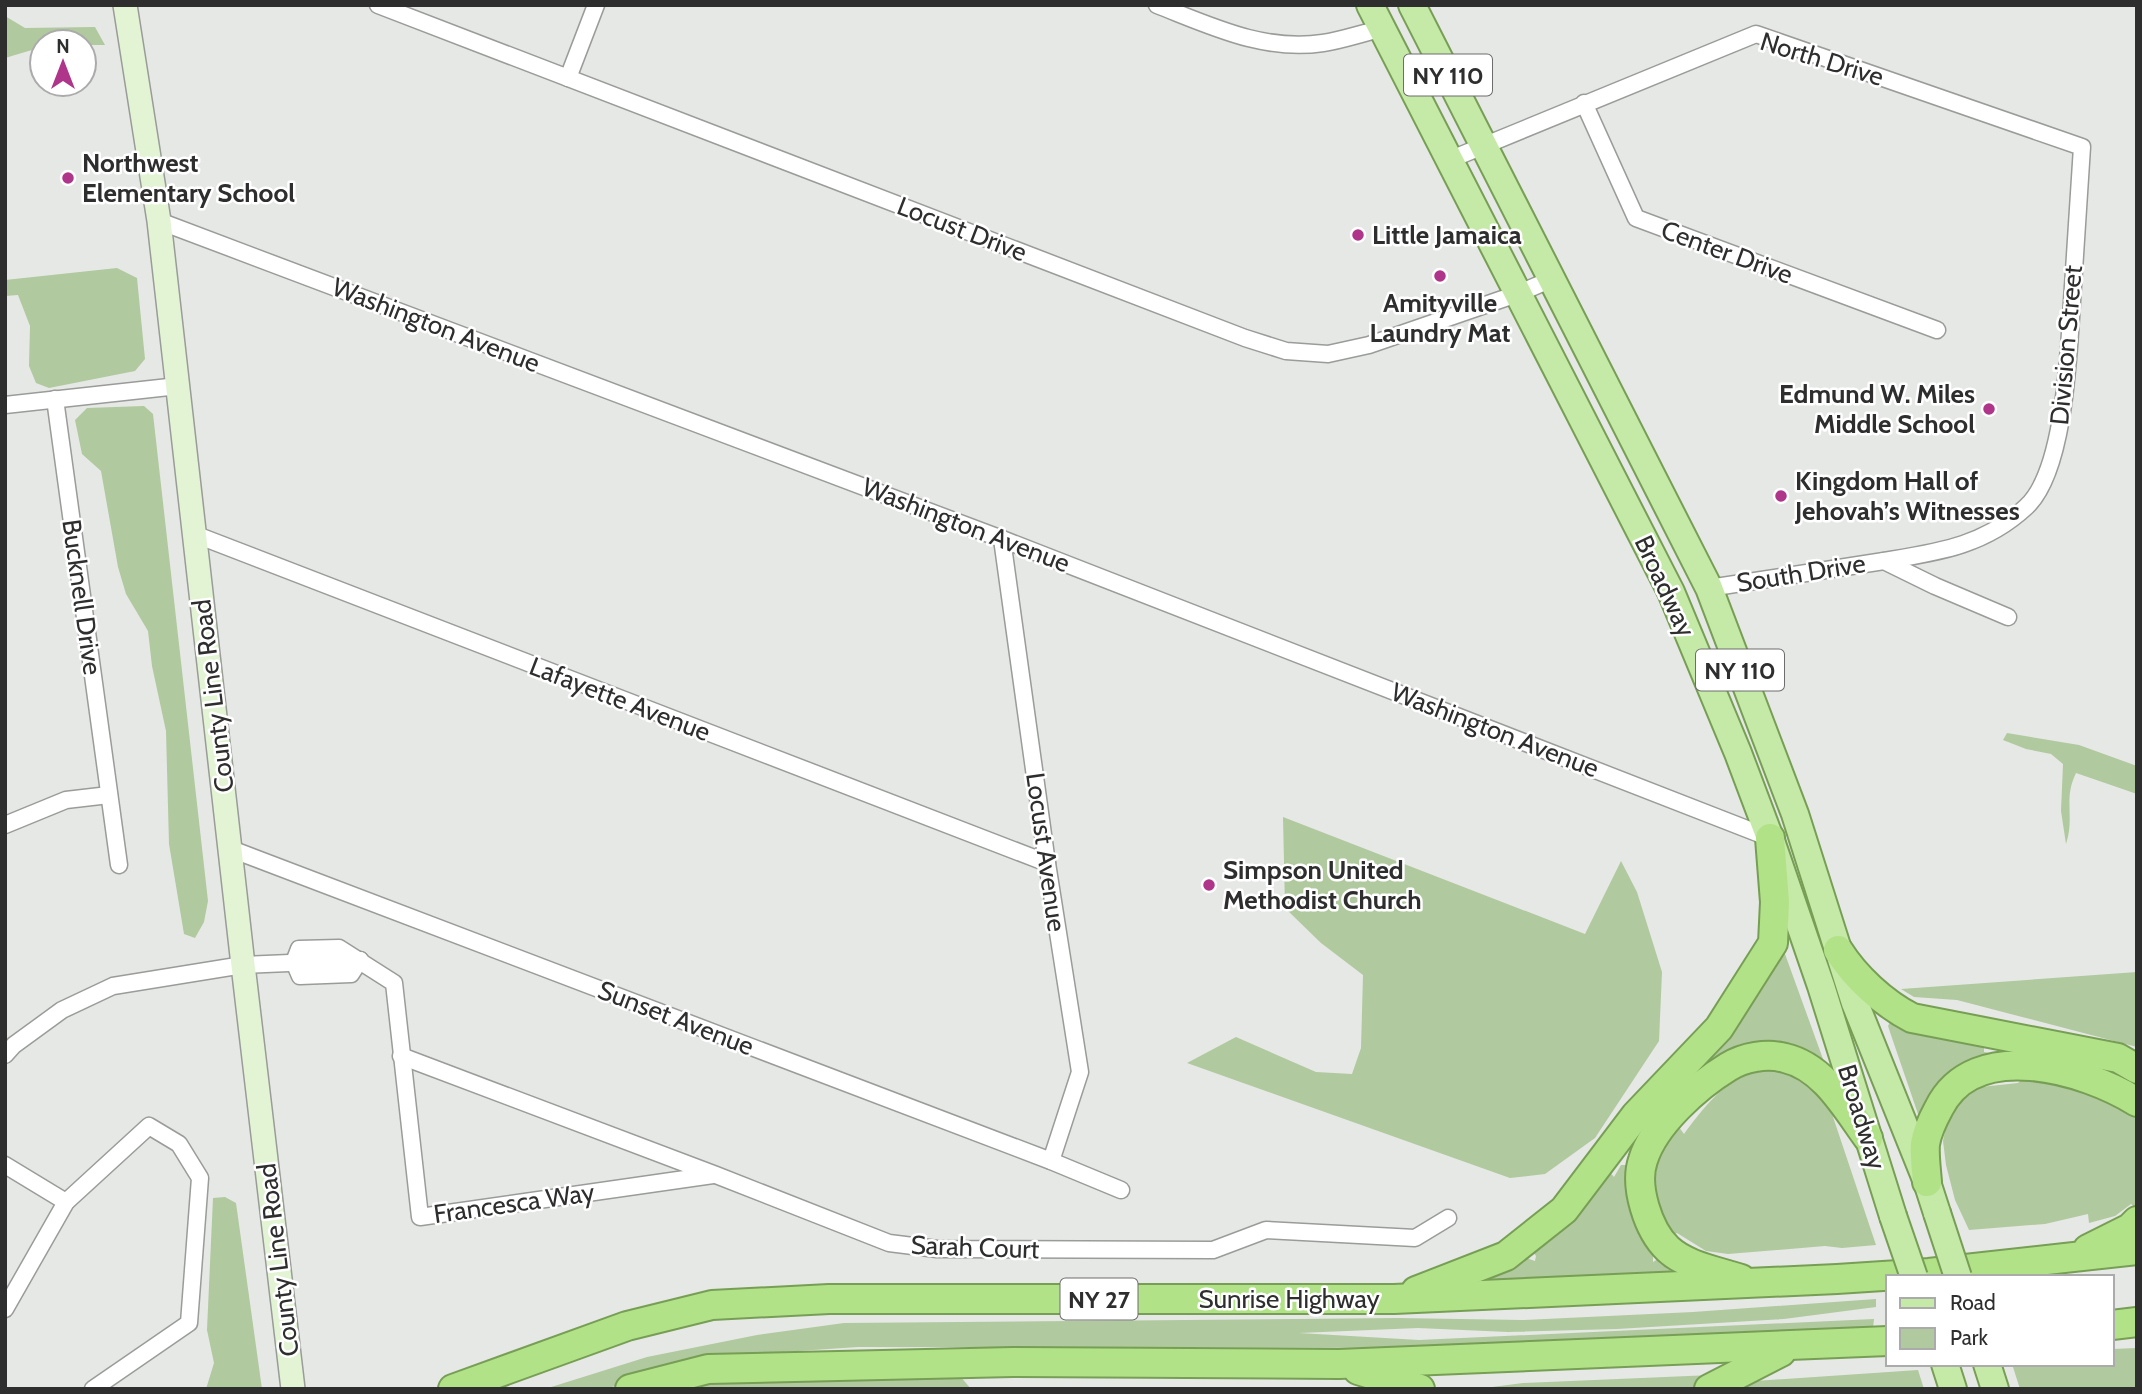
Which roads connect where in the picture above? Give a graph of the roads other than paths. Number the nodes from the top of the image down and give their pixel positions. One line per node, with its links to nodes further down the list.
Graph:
1 (125, 5): 13 (main road, County Line Road)
2 (378, 5): 8 (street, Locust Drive)
3 (596, 5): 8 (street)
4 (1157, 5): 7 (street)
5 (1370, 5): 7 (main road, Broadway / NY 110)
6 (1412, 5): 10 (main road, Broadway / NY 110)
7 (1381, 29): 12 (main road, Broadway / NY 110)
8 (569, 78): 15 (street, Locust Drive)
9 (1584, 103): 10 (street, North Drive); 11 (street, North Drive); 16 (street, Center Drive)
10 (1482, 145): 12 (street, North Drive); 14 (main road, Broadway / NY 110)
11 (2082, 148): 22 (street, Division Street)
12 (1449, 160): 15 (main road, Broadway / NY 110)
13 (159, 221): 17 (main road, County Line Road); 21 (street, Washington Avenue)
14 (1552, 279): 15 (street, Locust Drive); 23 (main road, Broadway / NY 110)
15 (1517, 294): 27 (main road, Broadway / NY 110)
16 (1937, 330)
17 (178, 386): 18 (street); 20 (main road, County Line Road)
18 (55, 399): 19 (street); 25 (street, Bucknell Drive)
19 (5, 405)
20 (194, 534): 28 (main road, County Line Road); 29 (street, Lafayette Avenue)
21 (1002, 539): 27 (street, Washington Avenue); 29 (street, Locust Avenue)
22 (1884, 561): 23 (street, South Drive); 24 (street, South Drive)
23 (1709, 589): 31 (main road, Broadway / NY 110)
24 (2008, 617)
25 (109, 795): 26 (street); 30 (street, Bucknell Drive)
26 (5, 825)
27 (1770, 838): 39 (main road, Broadway / NY 110); 55 (highway)
28 (231, 849): 34 (main road, County Line Road); 40 (street, Sunset Avenue)
29 (1047, 863): 40 (street, Locust Avenue)
30 (119, 865)
31 (1838, 950): 37 (highway); 43 (main road, Broadway / NY 110)
32 (359, 960): 33 (street, Francesca Way); 33 (street); 36 (street, Francesca Way)
33 (294, 962): 34 (street, Francesca Way)
34 (243, 965): 35 (street, Francesca Way); 63 (main road, County Line Road)
35 (5, 1055)
36 (401, 1056): 42 (street, Sarah Court); 42 (street, Francesca Way)
37 (2137, 1069)
38 (2137, 1102): 43 (highway)
39 (1868, 1138): 51 (main road, Broadway / NY 110, bridge); 54 (highway)
40 (1051, 1161): 44 (street, Sunset Avenue)
41 (5, 1164): 45 (street)
42 (716, 1175): 46 (street, Sarah Court)
43 (1927, 1181): 52 (main road, Broadway / NY 110, bridge)
44 (1121, 1190)
45 (66, 1202): 56 (street); 62 (street)
46 (1448, 1218)
47 (2137, 1221): 49 (highway)
48 (2137, 1250): 49 (highway, Sunrise Highway / NY 27)
49 (2070, 1257): 50 (highway, Sunrise Highway / NY 27)
50 (1898, 1275)
51 (1913, 1275)
52 (1957, 1275)
53 (1886, 1276): 54 (highway, Sunrise Highway / NY 27)
54 (1757, 1284): 55 (highway, Sunrise Highway / NY 27)
55 (1394, 1299): 64 (highway, Sunrise Highway / NY 27)
56 (5, 1309)
57 (1886, 1341): 58 (highway)
58 (1793, 1346): 59 (highway); 67 (highway)
59 (1339, 1364): 65 (highway); 66 (highway)
60 (1946, 1366): 68 (main road)
61 (1988, 1366): 69 (main road)
62 (93, 1389)
63 (293, 1389)
64 (453, 1389)
65 (631, 1389)
66 (1420, 1389)
67 (1709, 1389)
68 (1954, 1389)
69 (1995, 1389)

